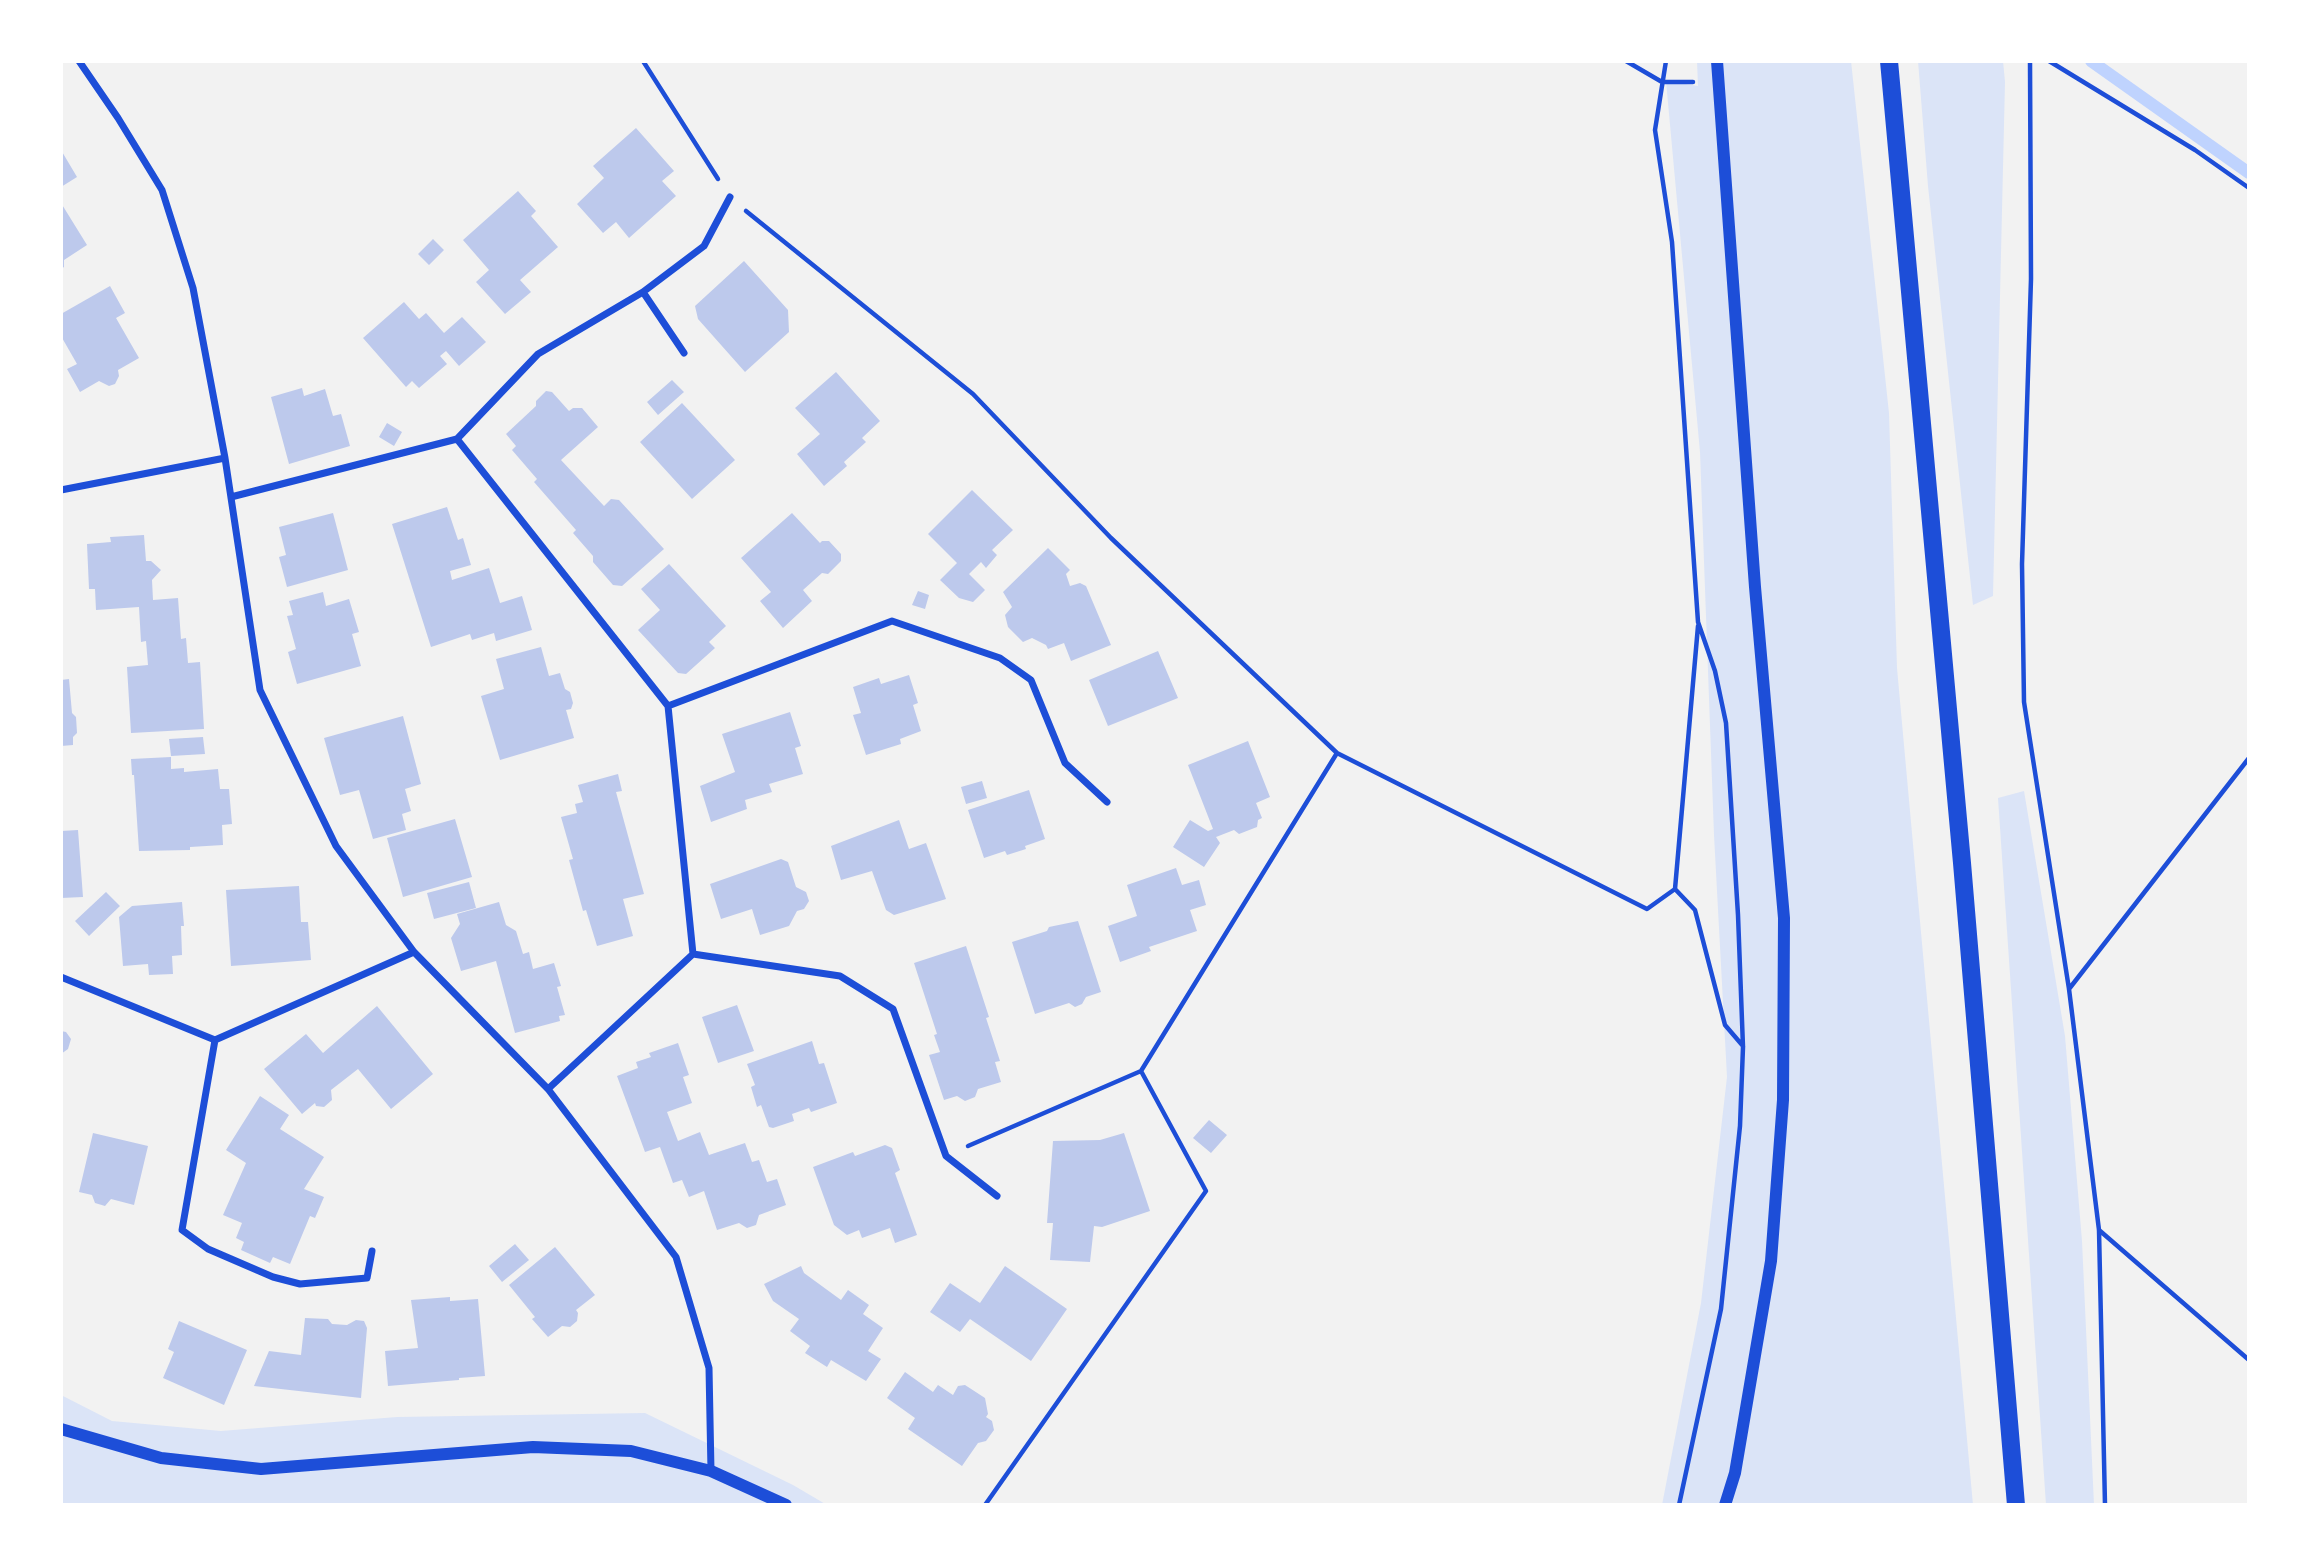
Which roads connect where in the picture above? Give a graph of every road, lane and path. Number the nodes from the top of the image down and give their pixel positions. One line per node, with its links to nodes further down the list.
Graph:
1 (79, 61): 14 (street)
2 (1626, 61): 8 (path)
3 (1666, 61): 8 (path)
4 (1717, 61): 40 (street)
5 (1889, 61): 41 (main road)
6 (2030, 61): 26 (path)
7 (2049, 61): 9 (path)
8 (1662, 82): 17 (path)
9 (2249, 188)
10 (730, 197): 11 (street)
11 (643, 292): 12 (street); 13 (street)
12 (684, 353)
13 (457, 439): 16 (street); 18 (street)
14 (225, 458): 15 (street); 16 (street)
15 (61, 490)
16 (231, 497): 23 (street)
17 (1699, 622): 22 (path); 28 (path)
18 (668, 706): 21 (street); 24 (street)
19 (1337, 752): 22 (path)
20 (2249, 758): 26 (path)
21 (1107, 802)
22 (1675, 889): 28 (path)
23 (414, 952): 27 (street); 30 (street)
24 (694, 954): 30 (street); 31 (street)
25 (61, 977): 27 (street)
26 (2069, 989): 33 (path)
27 (215, 1040): 34 (street)
28 (1744, 1047): 39 (path)
29 (1141, 1071): 31 (path)
30 (548, 1089): 37 (street)
31 (946, 1156): 32 (street)
32 (997, 1196)
33 (2099, 1230): 35 (path); 42 (path)
34 (372, 1251)
35 (2249, 1360)
36 (61, 1429): 37 (street)
37 (711, 1471): 38 (street)
38 (786, 1505)
39 (1679, 1505)
40 (1725, 1505)
41 (2016, 1505)
42 (2105, 1505)

